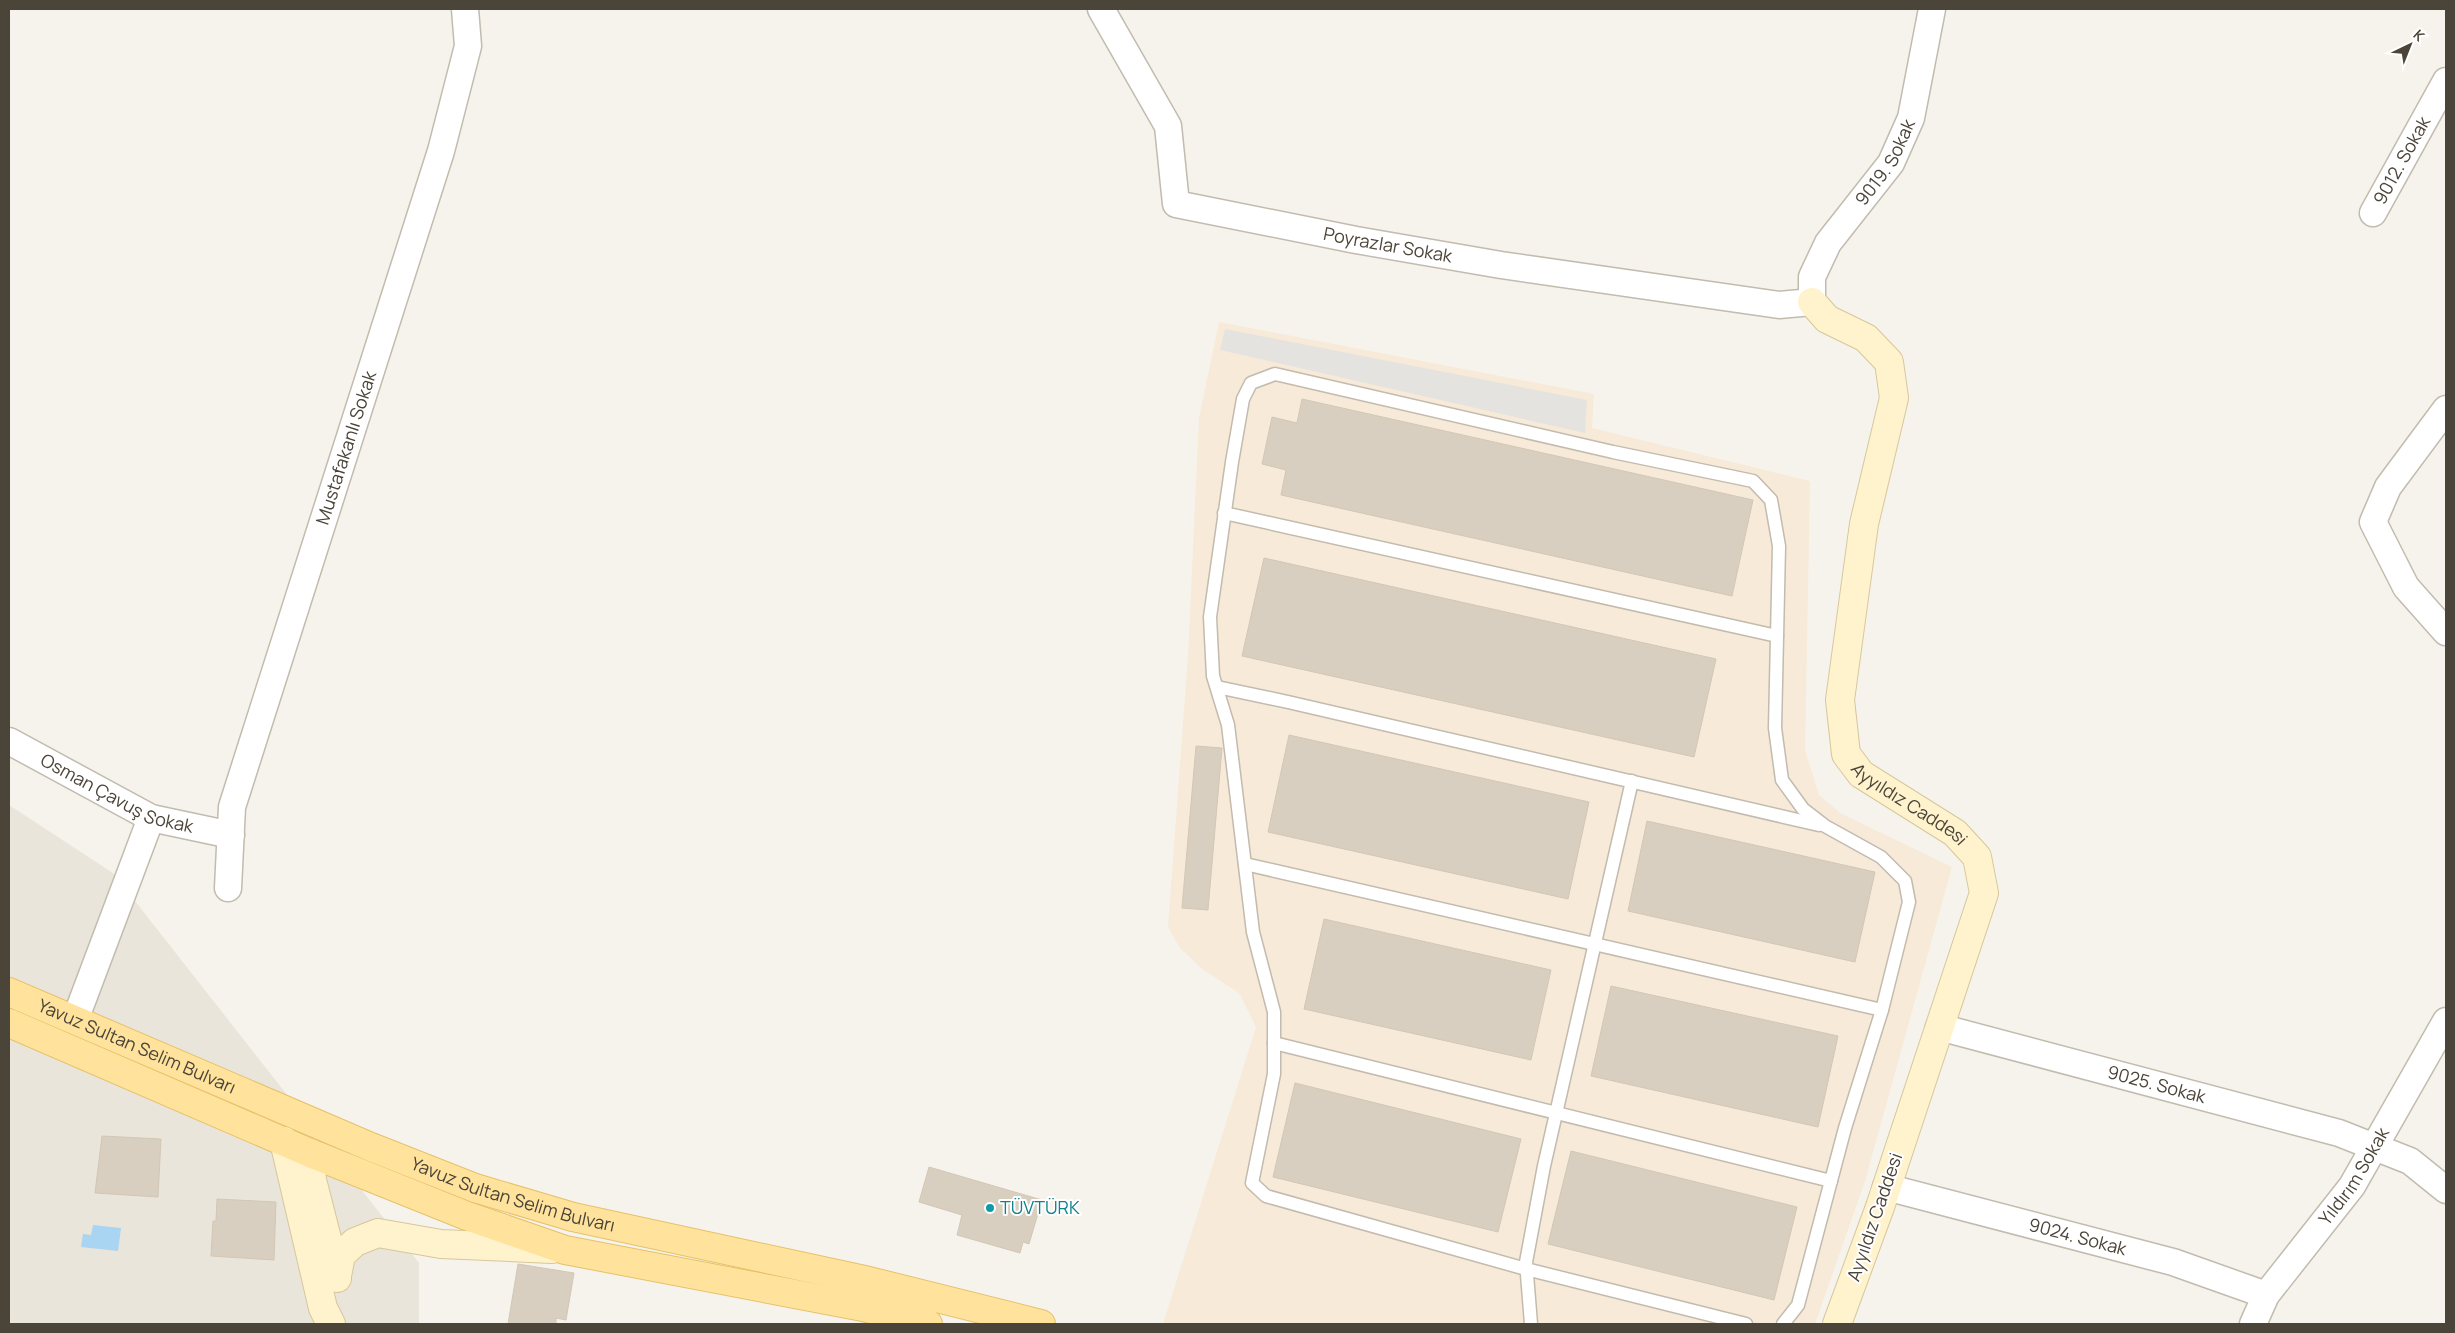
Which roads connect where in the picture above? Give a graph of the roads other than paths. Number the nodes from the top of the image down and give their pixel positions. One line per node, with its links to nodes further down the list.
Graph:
1 (465, 9): 16 (street, Mustafakanlı Sokak)
2 (1101, 9): 6 (street, Poyrazlar Sokak)
3 (1932, 9): 6 (street, 9019. Sokak)
4 (2446, 81): 5 (street, 9012. Sokak)
5 (2373, 214)
6 (1812, 302): 25 (street, Ayyıldız Caddesi)
7 (2446, 409): 9 (street)
8 (1224, 513): 10 (lane); 10 (lane); 11 (lane)
9 (2446, 632)
10 (1777, 636): 15 (lane)
11 (1217, 687): 13 (lane); 17 (lane)
12 (9, 741): 14 (street, Osman Çavuş Sokak)
13 (1632, 781): 15 (lane); 19 (lane)
14 (150, 818): 16 (street, Osman Çavuş Sokak); 22 (street)
15 (1825, 826): 21 (lane)
16 (231, 835): 18 (street, Mustafakanlı Sokak)
17 (1245, 864): 19 (lane); 26 (lane)
18 (228, 888)
19 (1596, 946): 21 (lane); 27 (lane)
20 (9, 992): 22 (main road, Yavuz Sultan Selim Bulvarı)
21 (1882, 1010): 31 (lane)
22 (75, 1020): 41 (main road, Yavuz Sultan Selim Bulvarı)
23 (2446, 1021): 29 (street, Yıldırım Sokak)
24 (9, 1023): 28 (main road, Yavuz Sultan Selim Bulvarı)
25 (1939, 1027): 29 (street, 9025. Sokak); 32 (street, Ayyıldız Caddesi)
26 (1274, 1043): 27 (lane); 35 (lane)
27 (1556, 1114): 31 (lane); 35 (lane)
28 (284, 1141): 30 (main road, Yavuz Sultan Selim Bulvarı); 38 (street)
29 (2374, 1147): 33 (street, 9025. Sokak); 37 (street, Yıldırım Sokak)
30 (310, 1153): 34 (main road, Yavuz Sultan Selim Bulvarı); 36 (street)
31 (1831, 1181): 44 (lane)
32 (1886, 1187): 37 (street, 9024. Sokak); 45 (street, Ayyıldız Caddesi)
33 (2446, 1190)
34 (565, 1250): 36 (street); 40 (main road, Yavuz Sultan Selim Bulvarı)
35 (1526, 1269): 42 (lane); 43 (lane)
36 (337, 1276): 39 (street)
37 (2266, 1295): 46 (street, Yıldırım Sokak)
38 (332, 1324)
39 (343, 1324)
40 (928, 1324)
41 (1041, 1324)
42 (1531, 1324)
43 (1746, 1324)
44 (1783, 1324)
45 (1838, 1324)
46 (2253, 1324)

